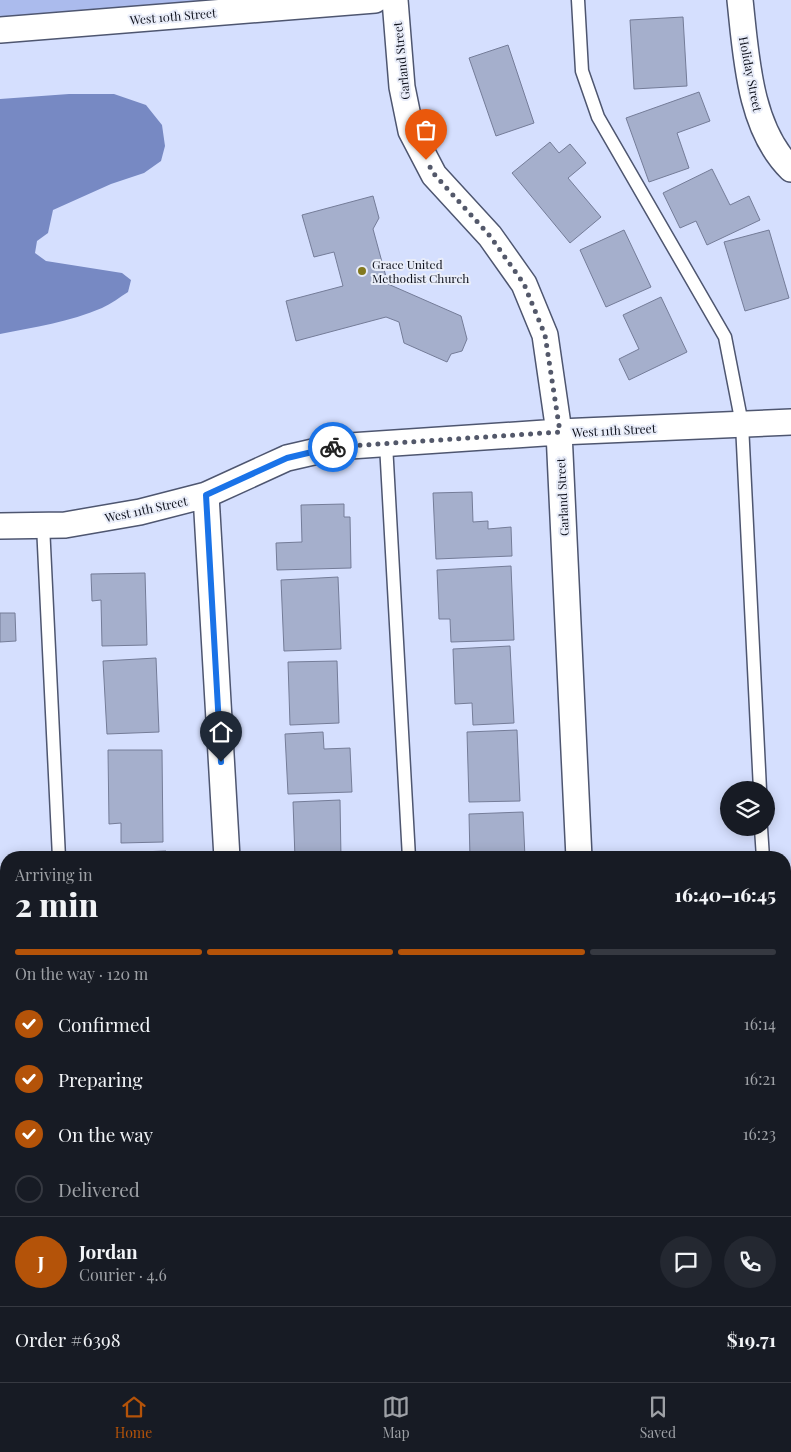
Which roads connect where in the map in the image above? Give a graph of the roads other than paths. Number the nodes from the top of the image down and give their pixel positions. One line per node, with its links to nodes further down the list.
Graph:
1 (376, 0): 5 (street, West 10th Street)
2 (395, 0): 9 (street, Garland Street)
3 (578, 0): 8 (lane)
4 (740, 0): 6 (street, Holiday Street)
5 (0, 30)
6 (791, 169)
7 (791, 422): 8 (street, West 11th Street)
8 (742, 424): 9 (street, West 11th Street); 14 (lane)
9 (560, 432): 10 (street, West 11th Street); 19 (street, Garland Street)
10 (386, 444): 11 (street, West 11th Street); 18 (lane)
11 (206, 495): 12 (street, West 11th Street); 17 (street)
12 (43, 525): 13 (street, West 11th Street); 16 (lane)
13 (0, 526)
14 (760, 781)
15 (762, 836): 20 (lane)
16 (59, 851)
17 (226, 851)
18 (409, 851)
19 (579, 851)
20 (763, 851)

